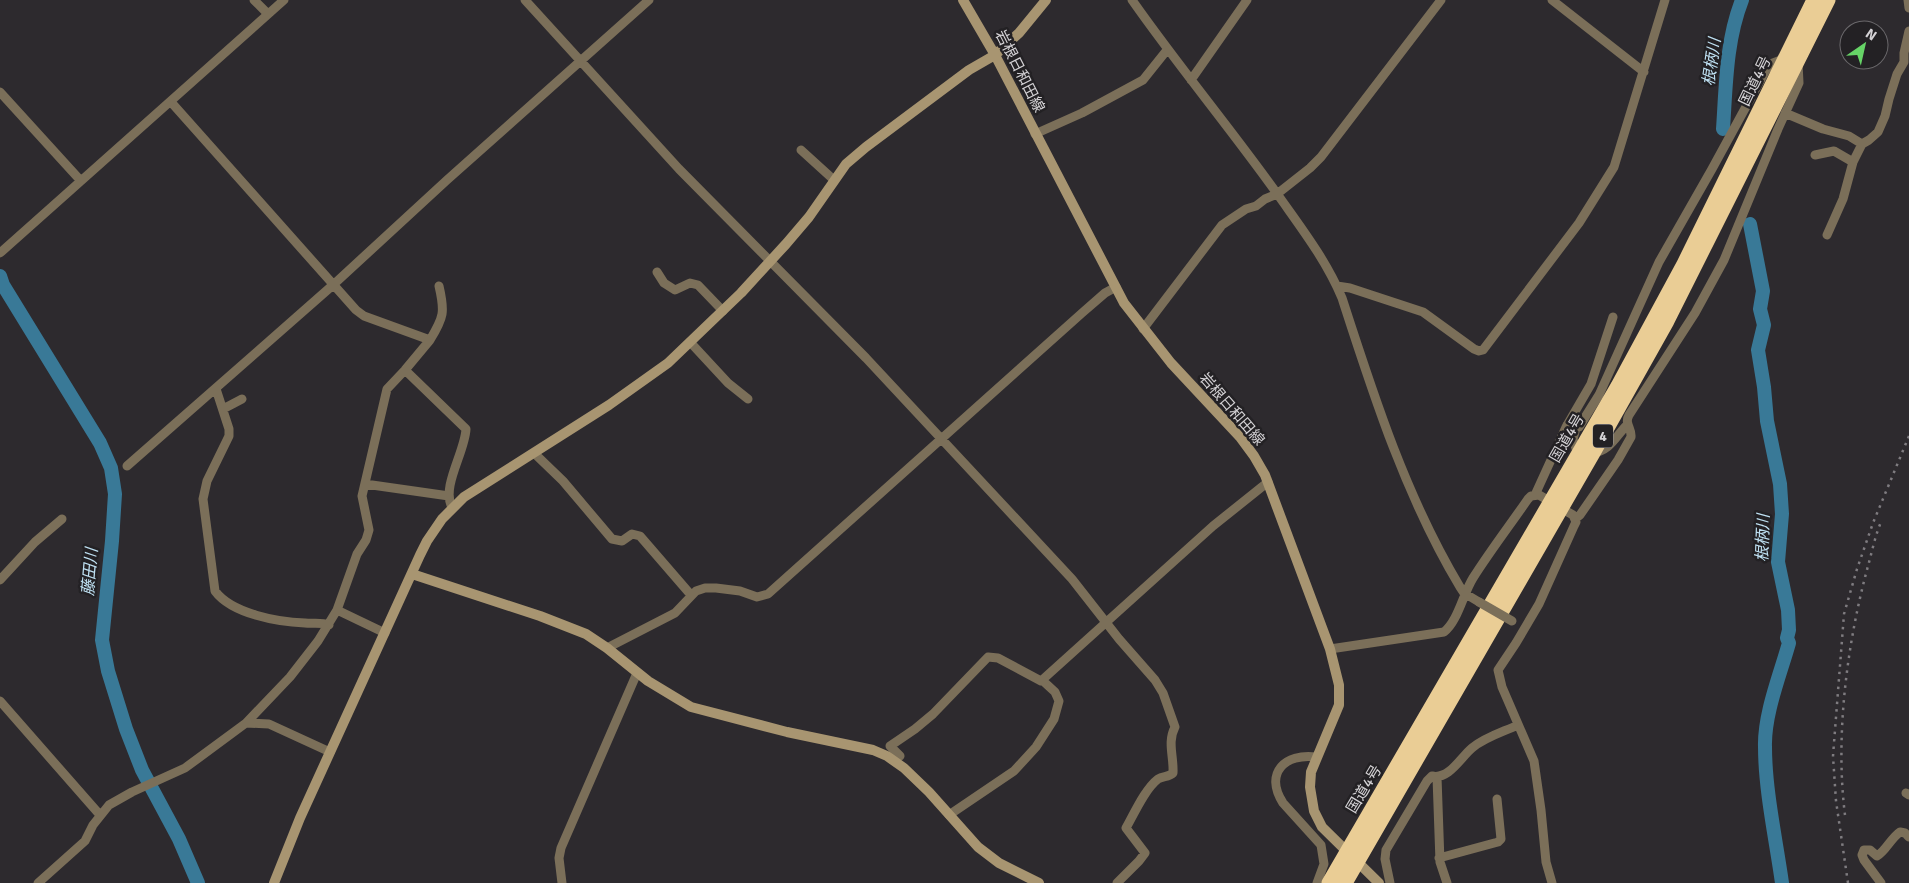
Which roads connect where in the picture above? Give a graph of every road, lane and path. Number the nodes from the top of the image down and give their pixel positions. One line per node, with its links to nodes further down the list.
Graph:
1 (254, 0): 16 (street)
2 (284, 0): 16 (street)
3 (525, 0): 21 (street)
4 (648, 0): 21 (street)
5 (963, 0): 19 (street, 岩根日和田線)
6 (1046, 0): 19 (street)
7 (1132, 0): 18 (street)
8 (1247, 0): 23 (street)
9 (1441, 0): 34 (street)
10 (1552, 0): 22 (street)
11 (1665, 0): 22 (street)
12 (1814, 0): 20 (highway, 国道4号 / 4)
13 (1828, 0): 20 (highway, 国道4号 / 4)
14 (1908, 0): 15 (street)
15 (1909, 8)
16 (268, 14): 25 (street)
17 (1909, 31): 28 (street)
18 (1167, 50): 23 (street); 27 (street)
19 (995, 54): 27 (street, 岩根日和田線); 33 (street)
20 (1792, 60): 26 (street); 54 (street); 57 (highway, 国道4号 / 4); 58 (highway, 国道4号 / 4)
21 (580, 62): 37 (street); 39 (street)
22 (1644, 72): 41 (street)
23 (1191, 80): 34 (street)
24 (0, 92): 32 (street)
25 (171, 102): 32 (street); 39 (street)
26 (1786, 113): 28 (street); 53 (street)
27 (1035, 134): 42 (street, 岩根日和田線)
28 (1862, 144): 31 (street)
29 (801, 150): 33 (street)
30 (1815, 155): 31 (street)
31 (1853, 162): 35 (street)
32 (81, 180): 36 (street)
33 (834, 180): 37 (street)
34 (1277, 194): 41 (street); 45 (street)
35 (1827, 235)
36 (0, 253)
37 (770, 262): 43 (street); 55 (street)
38 (657, 272): 43 (street)
39 (333, 285): 46 (street); 49 (street)
40 (440, 286): 46 (street)
41 (1337, 286): 70 (street)
42 (1116, 287): 45 (street, 岩根日和田線); 55 (street)
43 (723, 311): 47 (street)
44 (1613, 317): 54 (street)
45 (1143, 329): 60 (street, 岩根日和田線)
46 (430, 340): 48 (street)
47 (690, 342): 51 (street); 56 (street)
48 (405, 370): 61 (street); 63 (street)
49 (216, 389): 52 (street); 59 (street)
50 (242, 399): 52 (street)
51 (748, 399)
52 (223, 409): 74 (street)
53 (1627, 425): 57 (street); 67 (street)
54 (1572, 426): 58 (street); 62 (street)
55 (942, 438): 71 (street); 73 (street)
56 (534, 452): 65 (street); 71 (street)
57 (1593, 453): 64 (highway, 国道4号 / 4)
58 (1578, 456): 64 (highway, 国道4号 / 4)
59 (127, 466)
60 (1268, 482): 73 (street); 78 (street, 岩根日和田線)
61 (365, 484): 63 (street); 72 (street)
62 (1534, 495): 64 (street); 70 (street)
63 (449, 496): 65 (street)
64 (1556, 505): 67 (street); 92 (highway, 国道4号 / 4)
65 (452, 507): 68 (street)
66 (62, 518): 69 (street)
67 (1575, 519): 75 (street)
68 (412, 574): 76 (street); 77 (street)
69 (0, 580)
70 (1464, 593): 75 (street, bridge); 78 (street)
71 (691, 595): 77 (street)
72 (338, 610): 74 (street); 76 (street)
73 (1106, 622): 80 (street); 99 (street)
74 (329, 625): 82 (street)
75 (1524, 630): 83 (street)
76 (385, 633): 84 (street)
77 (606, 648): 79 (street)
78 (1330, 649): 85 (street, 岩根日和田線)
79 (637, 673): 86 (street); 97 (street)
80 (1042, 680): 86 (street); 90 (street)
81 (0, 701): 89 (street)
82 (246, 723): 84 (street); 89 (street)
83 (1518, 725): 87 (street); 94 (street)
84 (330, 752): 96 (street)
85 (1316, 756): 92 (street, 岩根日和田線); 100 (street)
86 (893, 760): 90 (street)
87 (1437, 777): 93 (street); 104 (street)
88 (1497, 799): 93 (street)
89 (100, 815): 95 (street)
90 (949, 815): 98 (street)
91 (1909, 837): 106 (street)
92 (1352, 857): 101 (highway, 国道4号 / 4); 102 (highway, 国道4号 / 4); 103 (street, 岩根日和田線)
93 (1439, 858): 105 (street)
94 (1549, 882)
95 (38, 883)
96 (274, 883)
97 (562, 883)
98 (1039, 883)
99 (1117, 883)
100 (1316, 883)
101 (1329, 883)
102 (1345, 883)
103 (1379, 883)
104 (1390, 883)
105 (1447, 883)
106 (1882, 883)

